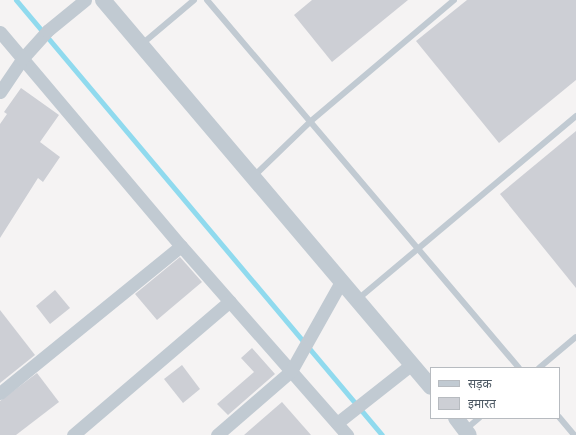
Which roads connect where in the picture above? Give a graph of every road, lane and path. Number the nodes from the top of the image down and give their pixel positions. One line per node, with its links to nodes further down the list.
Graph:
1 (85, 0): 8 (street)
2 (103, 0): 7 (street)
3 (194, 0): 7 (lane)
4 (206, 0): 11 (lane)
5 (454, 0): 11 (lane)
6 (0, 32): 8 (street)
7 (142, 44): 12 (street)
8 (22, 59): 9 (street); 13 (street)
9 (0, 92)
10 (576, 116): 14 (lane)
11 (311, 121): 12 (lane); 14 (lane)
12 (253, 177): 15 (street)
13 (181, 246): 17 (street); 24 (street)
14 (418, 249): 16 (lane); 20 (lane)
15 (341, 282): 16 (street); 22 (street)
16 (357, 300): 19 (street)
17 (230, 301): 22 (street); 29 (street)
18 (576, 337): 21 (lane)
19 (412, 364): 23 (street); 27 (street)
20 (517, 367)
21 (540, 367)
22 (291, 372): 27 (street); 30 (street)
23 (430, 386)
24 (0, 393)
25 (560, 418): 32 (lane)
26 (477, 419): 28 (lane)
27 (337, 423): 31 (street)
28 (463, 428)
29 (73, 435)
30 (217, 435)
31 (347, 435)
32 (574, 435)

